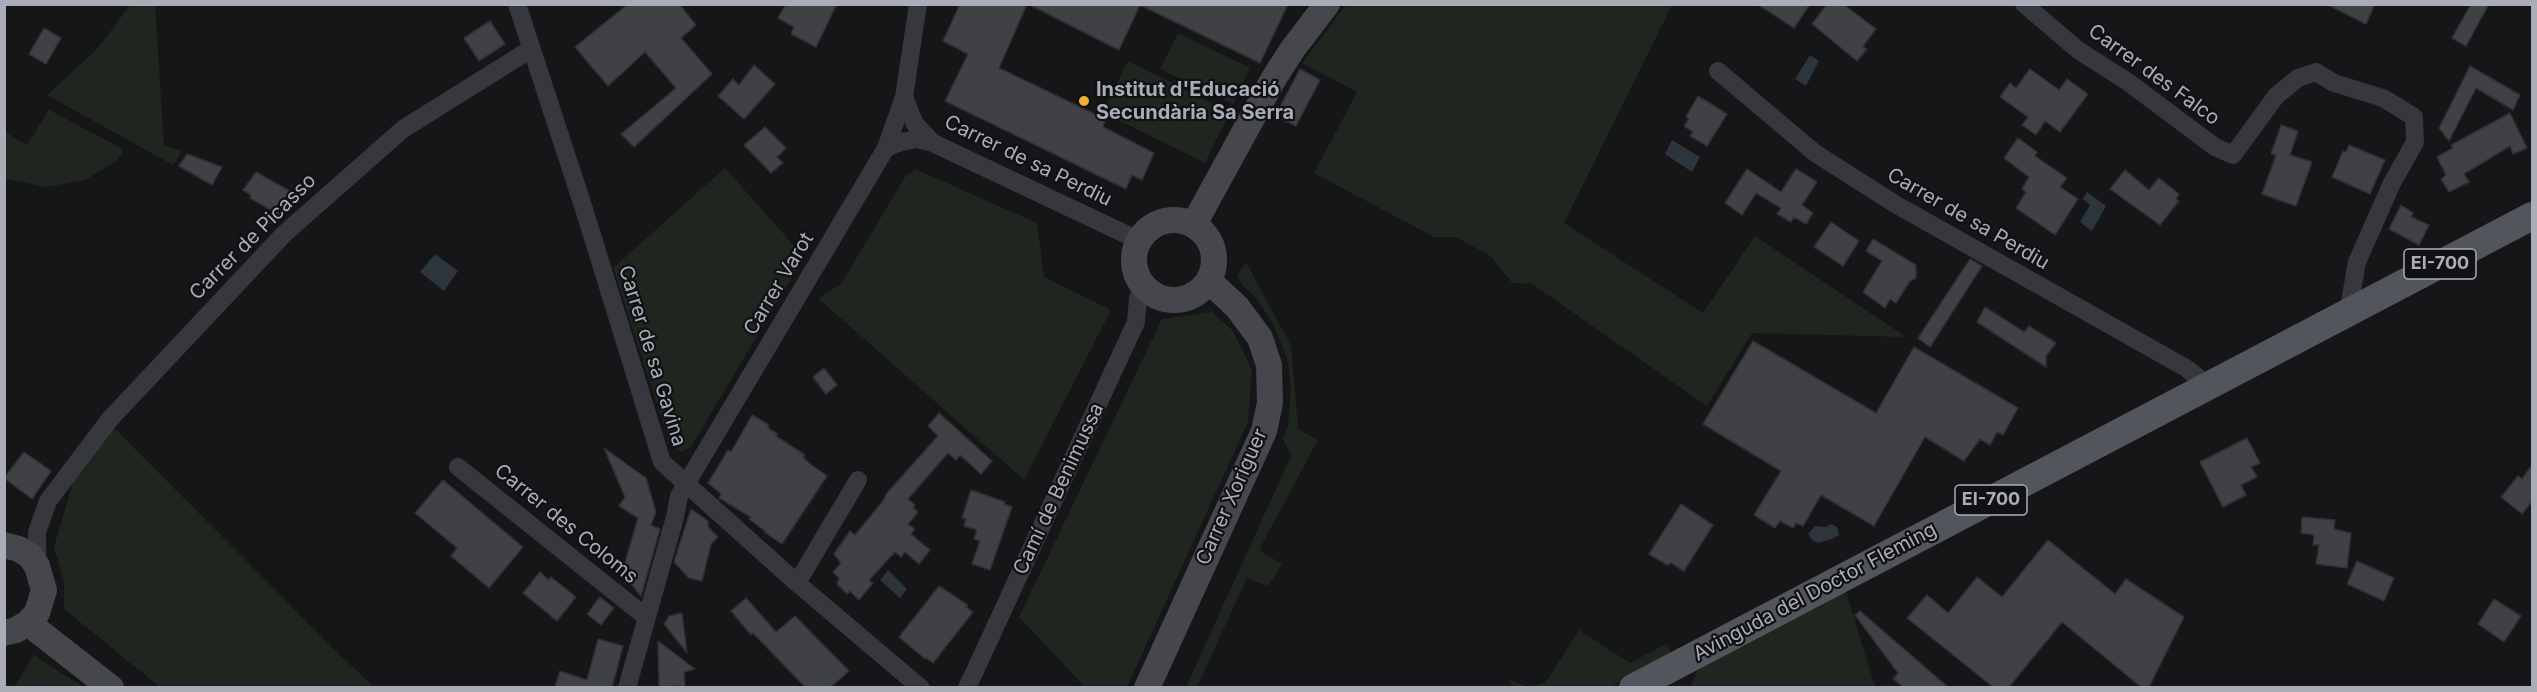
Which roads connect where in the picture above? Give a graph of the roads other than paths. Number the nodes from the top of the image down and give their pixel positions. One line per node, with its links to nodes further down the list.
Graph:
1 (517, 4): 5 (street, Carrer de sa Gavina)
2 (918, 4): 7 (street)
3 (1327, 4): 11 (street)
4 (2024, 4): 15 (street, Carrer des Falco)
5 (531, 50): 19 (street, Carrer de sa Gavina); 21 (street, Carrer de Picasso)
6 (1718, 71): 16 (street, Carrer de sa Perdiu)
7 (904, 97): 8 (street, Carrer de sa Perdiu); 9 (street, Carrer Varot)
8 (933, 143): 9 (street); 12 (street, Carrer de sa Perdiu)
9 (886, 148): 19 (street, Carrer Varot)
10 (2532, 216): 15 (main road, EI-700)
11 (1194, 224): 12 (street); 13 (street)
12 (1138, 240): 14 (street)
13 (1209, 281): 14 (street); 29 (street, Carrer Xoriguer)
14 (1146, 290): 28 (street, Camí de Benimussa)
15 (2348, 313): 16 (main road, Avinguda del Doctor Fleming / EI-700)
16 (2209, 386): 30 (main road, Avinguda del Doctor Fleming / EI-700)
17 (458, 467): 23 (street, Carrer des Coloms)
18 (858, 480): 22 (street)
19 (686, 485): 22 (street, Carrer de sa Gavina); 23 (street, Carrer Varot)
20 (4, 546): 21 (street)
21 (37, 566): 24 (street)
22 (797, 583): 27 (street, Carrer de sa Gavina)
23 (646, 617): 26 (street, Carrer Varot)
24 (16, 628): 25 (street)
25 (111, 687)
26 (627, 687)
27 (921, 687)
28 (967, 687)
29 (1146, 687)
30 (1633, 687)

